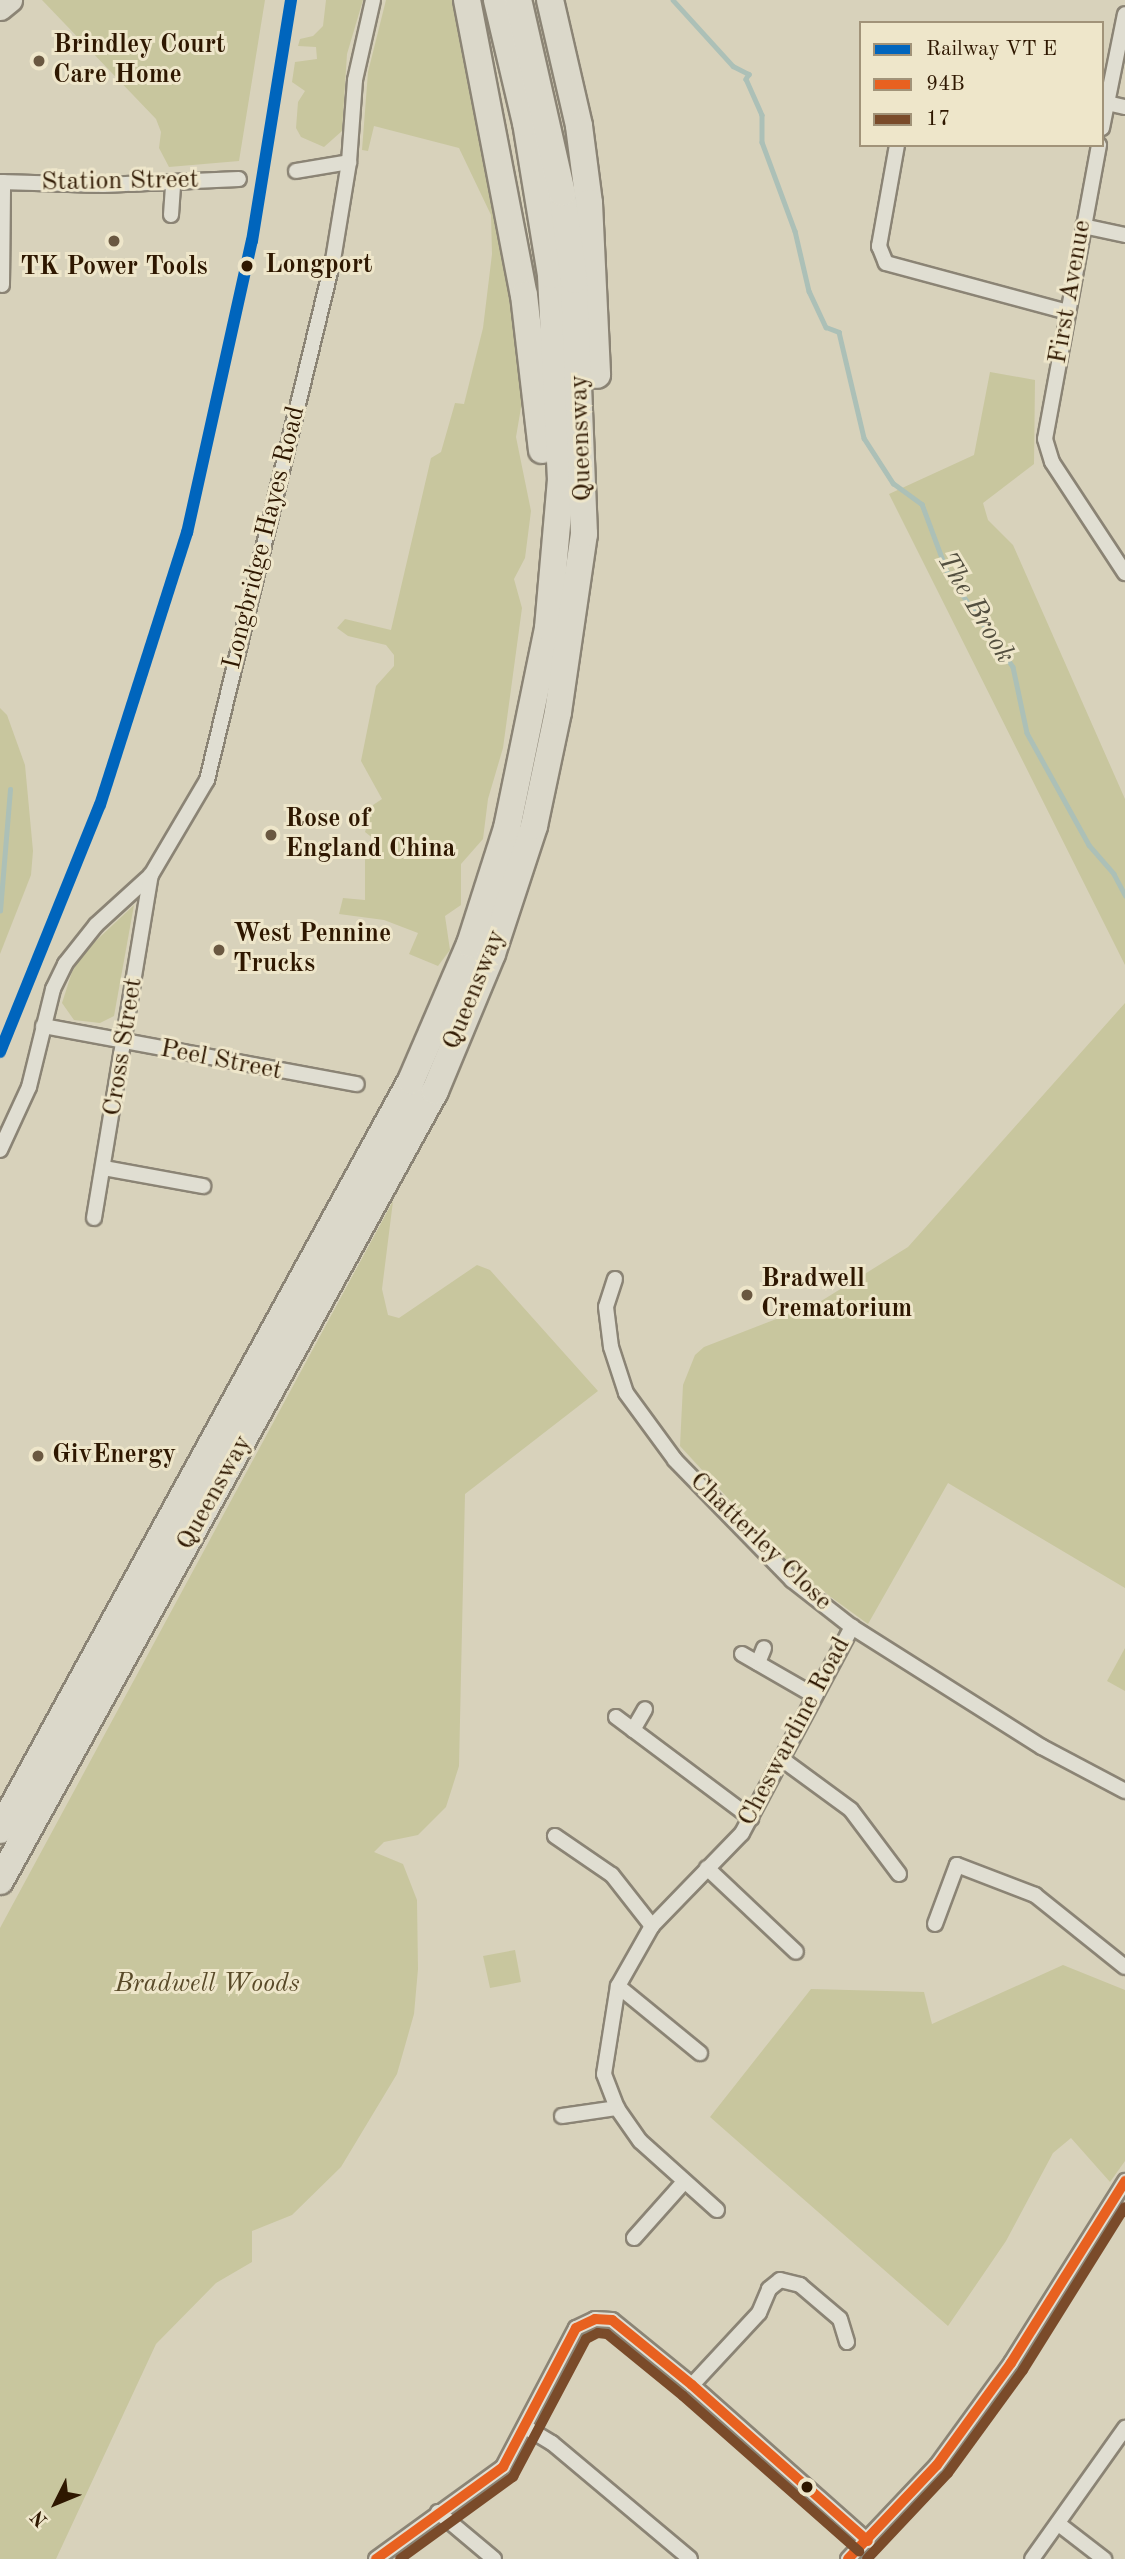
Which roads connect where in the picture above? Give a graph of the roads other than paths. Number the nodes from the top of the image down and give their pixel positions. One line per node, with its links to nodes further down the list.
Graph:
1 (10, 0): 7 (main road)
2 (373, 0): 14 (street, Longbridge Hayes Road)
3 (467, 0): 26 (highway)
4 (497, 0): 26 (highway, Queensway)
5 (519, 0): 24 (highway, Queensway)
6 (550, 0): 24 (highway)
7 (0, 8)
8 (1125, 14): 9 (street)
9 (1107, 103): 10 (street); 11 (street)
10 (1125, 107)
11 (1104, 118)
12 (897, 147): 23 (street)
13 (1099, 147): 20 (street, First Avenue)
14 (349, 162): 15 (street); 27 (street, Longbridge Hayes Road)
15 (296, 171)
16 (239, 178): 18 (street, Station Street)
17 (1, 182): 18 (street, Station Street); 22 (street)
18 (173, 184): 19 (street)
19 (171, 215)
20 (1083, 226): 21 (street); 23 (street, First Avenue)
21 (1125, 235)
22 (2, 285)
23 (1068, 313): 25 (street, First Avenue)
24 (584, 534): 51 (highway, Queensway)
25 (1125, 573)
26 (548, 628): 47 (highway, Queensway)
27 (151, 875): 28 (street, Longbridge Hayes Road); 29 (street, Cross Street)
28 (43, 1026): 29 (street, Peel Street); 31 (street, Longbridge Hayes Road)
29 (126, 1043): 30 (street, Peel Street); 32 (street, Cross Street)
30 (357, 1084)
31 (0, 1150)
32 (104, 1168): 33 (street); 34 (street, Cross Street)
33 (203, 1186)
34 (94, 1217)
35 (615, 1279): 36 (street, Chatterley Close)
36 (852, 1627): 40 (street, Cheswardine Road); 45 (street, Chatterley Close)
37 (764, 1648): 39 (street)
38 (742, 1654): 39 (street)
39 (758, 1663): 40 (street)
40 (815, 1696): 44 (street, Cheswardine Road)
41 (645, 1709): 43 (street)
42 (616, 1717): 43 (street)
43 (633, 1730): 46 (street)
44 (783, 1760): 46 (street, Cheswardine Road); 50 (street)
45 (1125, 1791)
46 (751, 1818): 49 (street, Cheswardine Road)
47 (0, 1830)
48 (555, 1836): 53 (street)
49 (707, 1868): 53 (street, Cheswardine Road); 54 (street)
50 (900, 1874)
51 (0, 1881)
52 (935, 1924): 55 (street)
53 (652, 1926): 56 (street, Cheswardine Road)
54 (796, 1952)
55 (1125, 1967)
56 (618, 1986): 57 (street); 58 (street, Cheswardine Road)
57 (700, 2053)
58 (617, 2108): 59 (street); 61 (street, Cheswardine Road)
59 (562, 2116)
60 (1125, 2181): 70 (street)
61 (683, 2183): 62 (street, Cheswardine Road); 63 (street)
62 (717, 2210)
63 (634, 2238)
64 (847, 2342): 65 (street)
65 (692, 2385): 66 (street); 70 (street)
66 (527, 2428): 68 (street); 73 (street)
67 (1125, 2428): 69 (street)
68 (438, 2512): 71 (street); 72 (street)
69 (1060, 2525): 75 (street); 76 (street)
70 (868, 2541): 74 (street)
71 (376, 2559)
72 (494, 2559)
73 (690, 2559)
74 (848, 2559)
75 (1032, 2559)
76 (1104, 2559)

